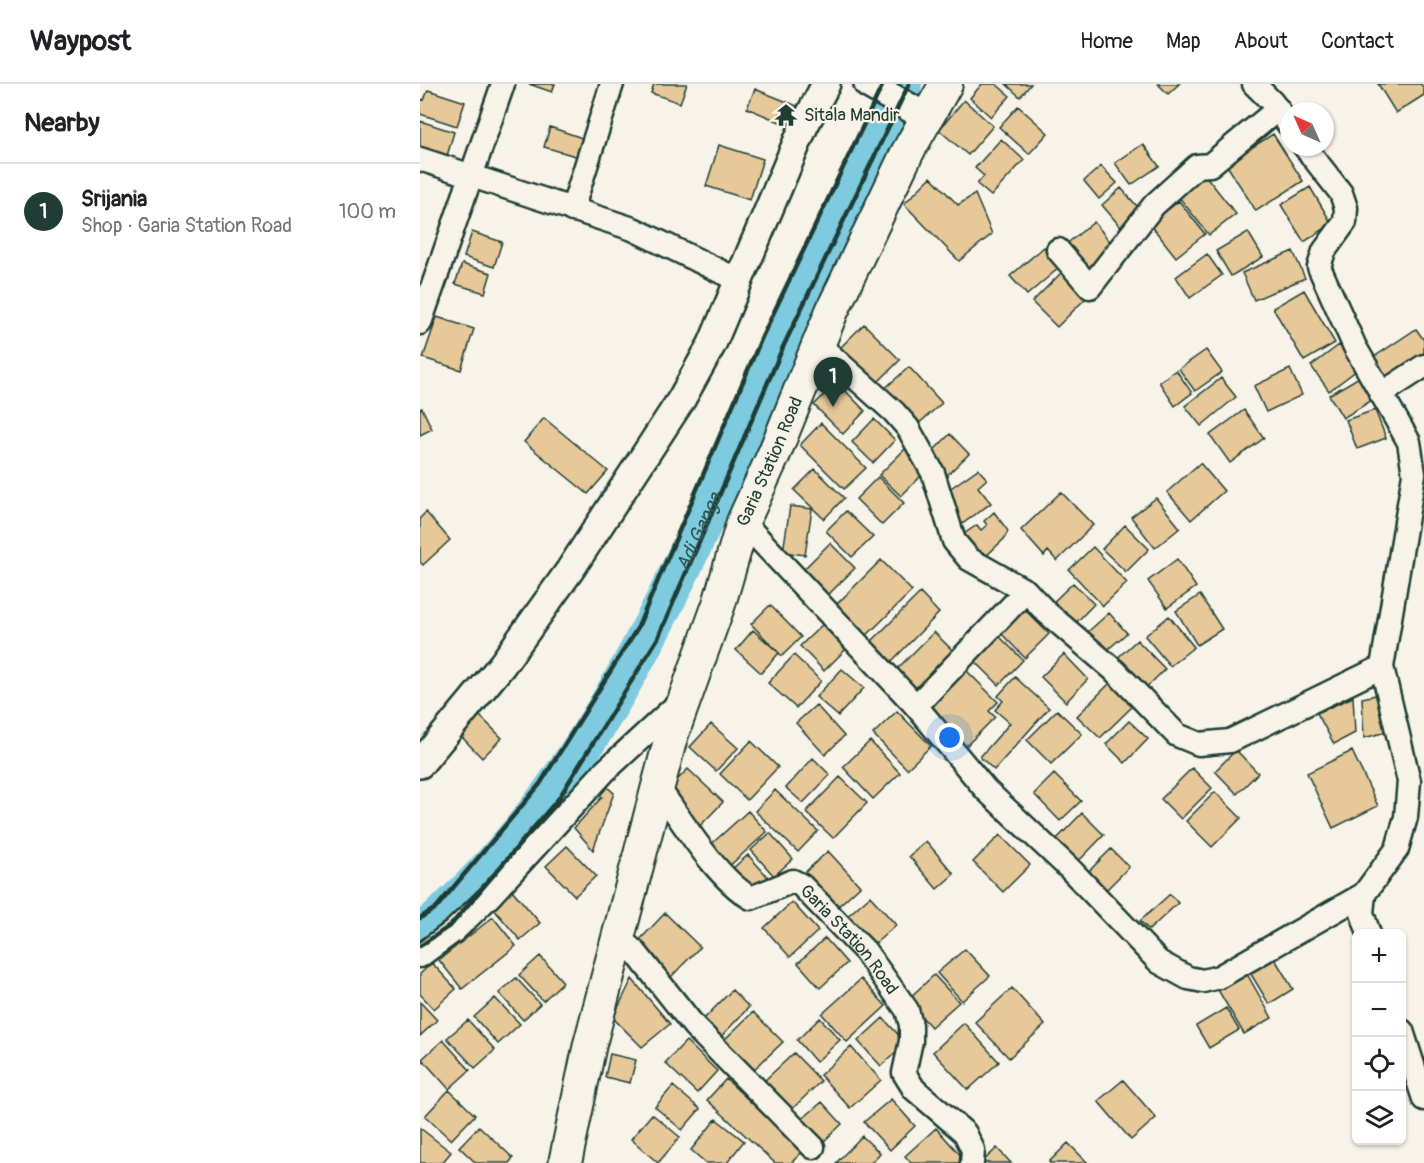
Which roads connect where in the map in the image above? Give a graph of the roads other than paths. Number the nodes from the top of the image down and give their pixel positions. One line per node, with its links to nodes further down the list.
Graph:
1 (612, 84): 13 (street)
2 (826, 84): 15 (street)
3 (868, 84): 8 (street)
4 (946, 84): 8 (main road, Garia Station Road)
5 (1254, 84): 7 (street)
6 (498, 86): 12 (street)
7 (1280, 114)
8 (926, 117): 17 (main road, Garia Station Road)
9 (1280, 119): 14 (street)
10 (1312, 156): 19 (street)
11 (420, 159): 12 (street)
12 (471, 177): 13 (street); 16 (street)
13 (572, 210): 15 (street)
14 (1058, 249)
15 (738, 280): 26 (street)
16 (420, 323)
17 (818, 344): 21 (main road, Garia Station Road); 22 (street)
18 (1424, 366): 19 (street)
19 (1381, 394): 20 (street)
20 (1417, 500): 23 (street)
21 (743, 522): 24 (main road, Garia Station Road); 25 (street)
22 (1026, 591): 23 (street); 25 (street)
23 (1382, 667): 27 (street)
24 (686, 696): 28 (main road, Garia Station Road); 33 (street)
25 (916, 706): 30 (street)
26 (421, 759)
27 (1409, 781): 29 (street); 30 (street)
28 (658, 788): 32 (main road, Garia Station Road); 38 (street, Garia Station Road)
29 (1424, 798)
30 (1365, 894): 31 (street)
31 (1368, 929)
32 (620, 938): 36 (street); 37 (main road, Garia Station Road)
33 (420, 956)
34 (1403, 1037): 35 (street)
35 (1424, 1099)
36 (813, 1147)
37 (565, 1163)
38 (971, 1163)

